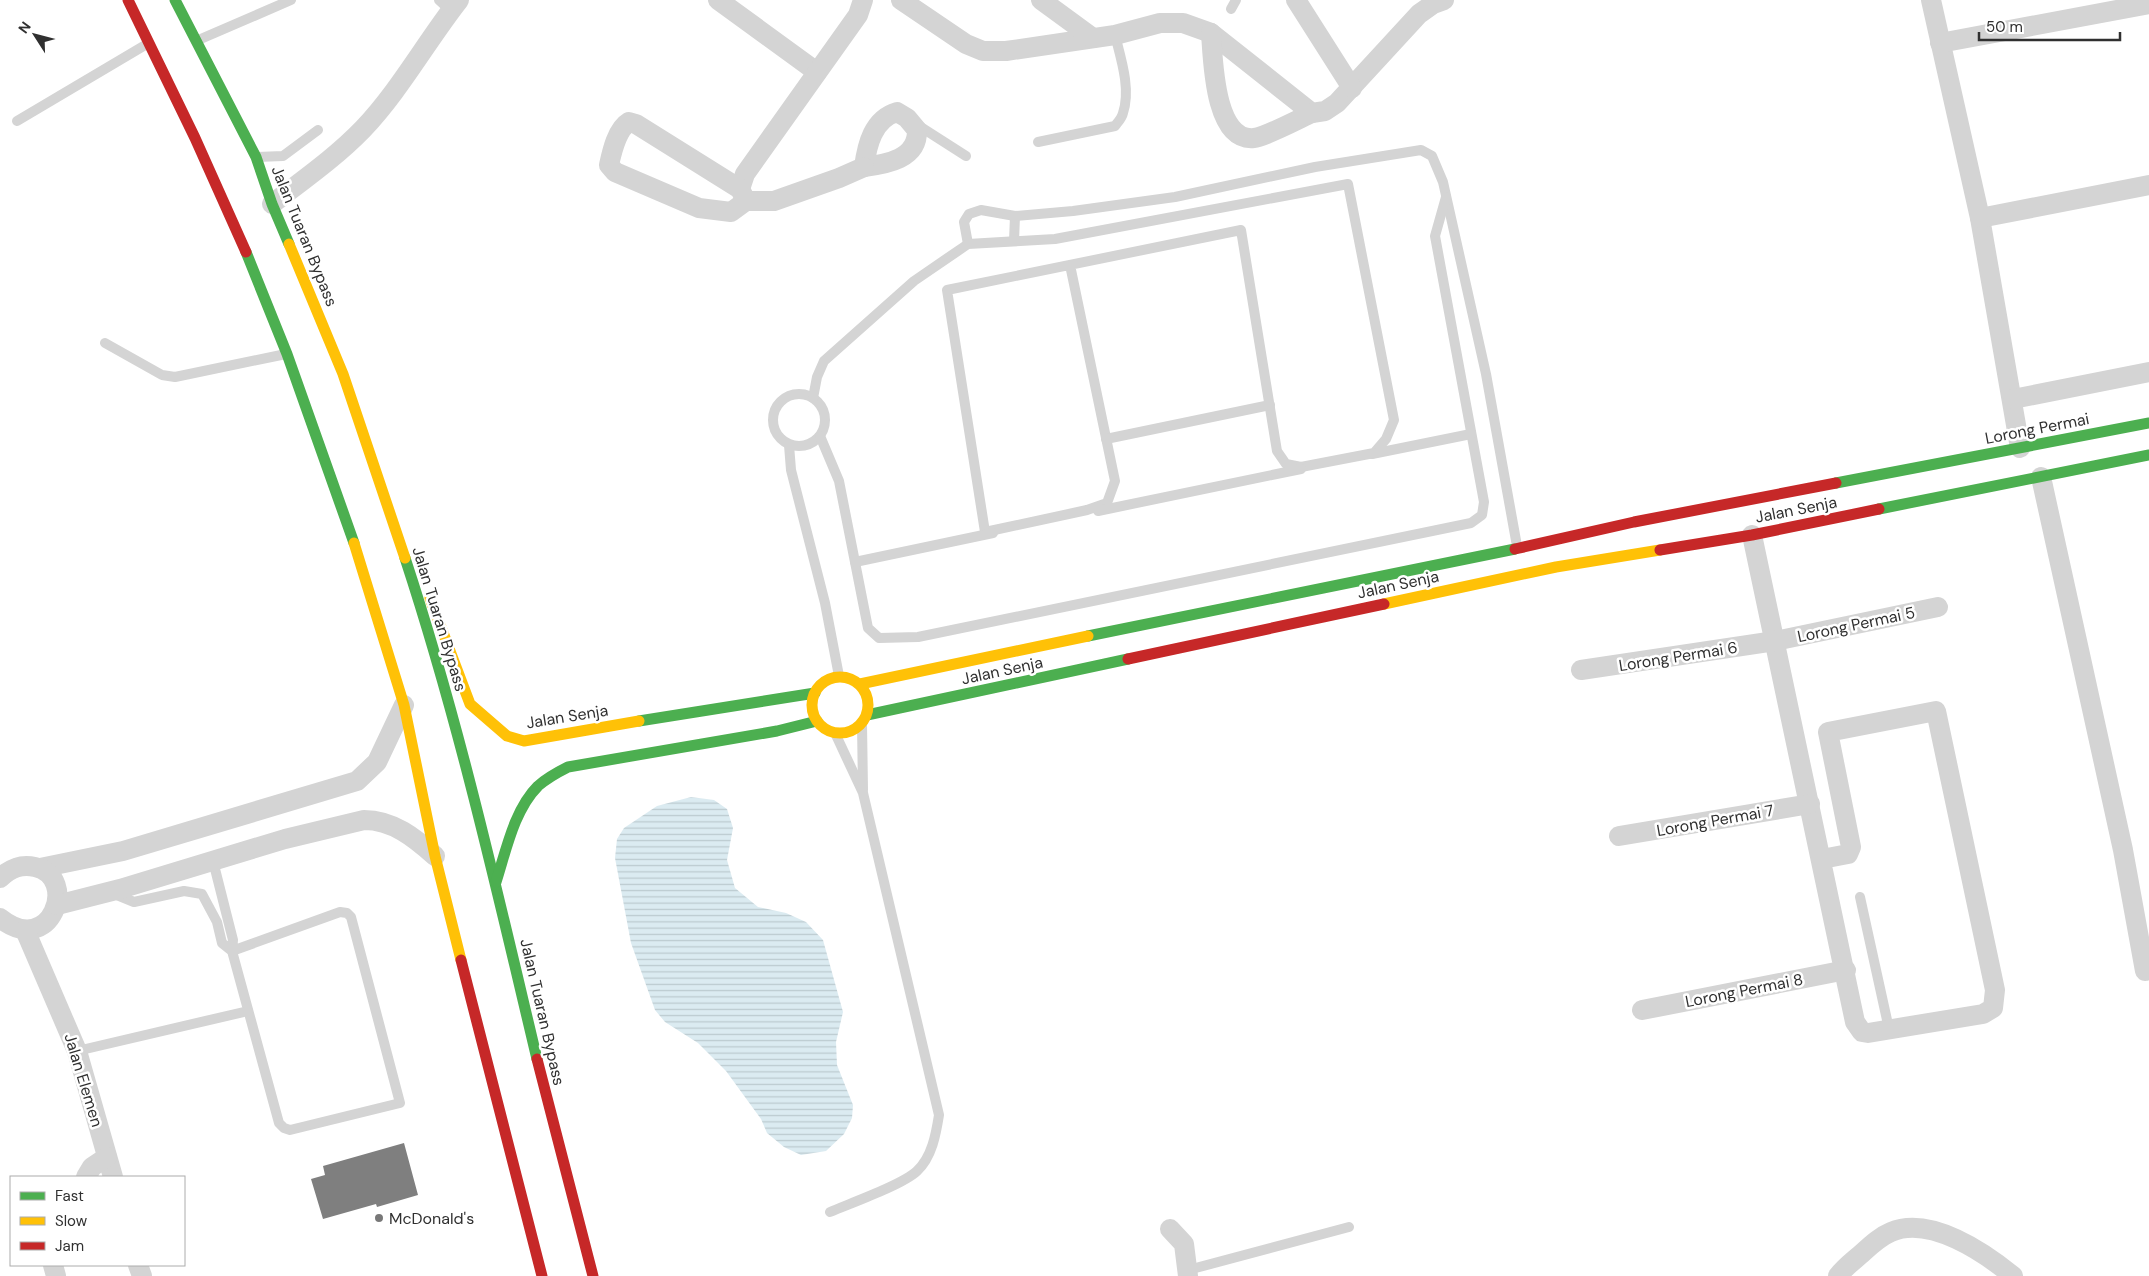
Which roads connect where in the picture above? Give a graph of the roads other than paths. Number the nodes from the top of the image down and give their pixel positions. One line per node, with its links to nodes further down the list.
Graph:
1 (128, 0): 19 (main road)
2 (175, 0): 18 (main road, Jalan Tuaran Bypass)
3 (291, 0): 18 (lane)
4 (718, 0): 21 (street)
5 (863, 0): 21 (street)
6 (901, 0): 17 (street)
7 (1041, 0): 17 (street)
8 (1236, 0): 14 (lane)
9 (1296, 0): 22 (street)
10 (1444, 0): 22 (street)
11 (1931, 0): 20 (street)
12 (450, 4): 34 (street)
13 (2149, 4): 20 (street)
14 (1231, 9)
15 (1211, 33): 16 (street); 23 (street); 23 (street)
16 (1115, 35): 17 (street); 27 (lane)
17 (1093, 38)
18 (195, 42): 29 (main road, Jalan Tuaran Bypass)
19 (150, 43): 25 (lane); 41 (main road)
20 (1940, 43): 36 (street)
21 (817, 72): 32 (street)
22 (1352, 88): 23 (street)
23 (1312, 113)
24 (907, 118): 28 (lane); 30 (street); 30 (street)
25 (17, 121)
26 (318, 130): 29 (lane)
27 (1038, 142)
28 (966, 156)
29 (256, 157): 34 (main road, Jalan Tuaran Bypass)
30 (864, 167): 32 (street)
31 (2149, 185): 36 (street)
32 (743, 195): 32 (street)
33 (1446, 197): 35 (lane); 47 (lane); 56 (lane)
34 (272, 204): 57 (main road, Jalan Tuaran Bypass)
35 (1014, 216): 37 (lane); 38 (lane)
36 (1980, 218): 44 (street)
37 (1014, 241): 38 (lane); 45 (lane)
38 (968, 244): 43 (lane)
39 (1070, 265): 45 (lane); 49 (lane); 49 (lane)
40 (105, 343): 41 (lane)
41 (287, 354): 65 (main road)
42 (2149, 372): 44 (street)
43 (813, 398): 48 (lane); 50 (lane)
44 (2012, 400): 51 (street)
45 (1270, 405): 49 (lane)
46 (2149, 423): 51 (main road, Lorong Permai)
47 (1471, 434): 58 (lane); 58 (lane)
48 (820, 436): 50 (lane); 58 (lane)
49 (1106, 439)
50 (789, 445): 62 (lane)
51 (2020, 448): 53 (main road, Lorong Permai)
52 (2149, 455): 54 (main road)
53 (1930, 466): 56 (main road, Jalan Senja)
54 (2041, 477): 55 (main road, Jalan Senja); 85 (street)
55 (1752, 535): 60 (street); 66 (main road, Jalan Senja)
56 (1518, 548): 63 (main road, Jalan Senja)
57 (403, 554): 64 (main road, Jalan Senja); 77 (main road, Jalan Tuaran Bypass)
58 (855, 562)
59 (1938, 607): 60 (street, Lorong Permai 5)
60 (1775, 641): 61 (street, Lorong Permai 6); 70 (street)
61 (1581, 670)
62 (839, 676): 63 (main road); 64 (main road)
63 (860, 684): 66 (main road)
64 (815, 693): 67 (main road)
65 (404, 705): 72 (main road); 75 (street)
66 (865, 720): 68 (main road, Jalan Senja); 69 (lane)
67 (816, 721): 68 (main road); 77 (main road)
68 (835, 733): 69 (lane)
69 (863, 793): 95 (lane)
70 (1810, 804): 71 (street, Lorong Permai 7); 73 (street)
71 (1620, 836)
72 (435, 856): 74 (street); 99 (main road)
73 (1822, 858): 84 (street); 88 (street)
74 (213, 861): 78 (street); 83 (lane)
75 (40, 868): 76 (street); 80 (street)
76 (0, 877)
77 (496, 882): 90 (main road, Jalan Tuaran Bypass)
78 (109, 892): 80 (street); 83 (lane)
79 (1860, 898): 88 (lane)
80 (57, 905): 82 (street)
81 (0, 918): 82 (street)
82 (25, 930): 89 (street, Jalan Elemen)
83 (232, 951): 87 (lane); 87 (lane)
84 (1846, 970): 86 (street, Lorong Permai 8); 88 (street)
85 (2145, 971)
86 (1642, 1010)
87 (248, 1011): 89 (lane)
88 (1889, 1030)
89 (77, 1051): 92 (street, Jalan Elemen)
90 (552, 1123): 91 (main road); 100 (main road, Jalan Tuaran Bypass)
91 (546, 1135)
92 (107, 1157): 93 (street); 94 (street, Jalan Elemen)
93 (87, 1176)
94 (112, 1176)
95 (830, 1212)
96 (1349, 1227): 98 (lane)
97 (1170, 1229): 98 (street)
98 (1188, 1273)
99 (541, 1276)
100 (593, 1276)
101 (1838, 1276): 102 (street)
102 (2013, 1276)

